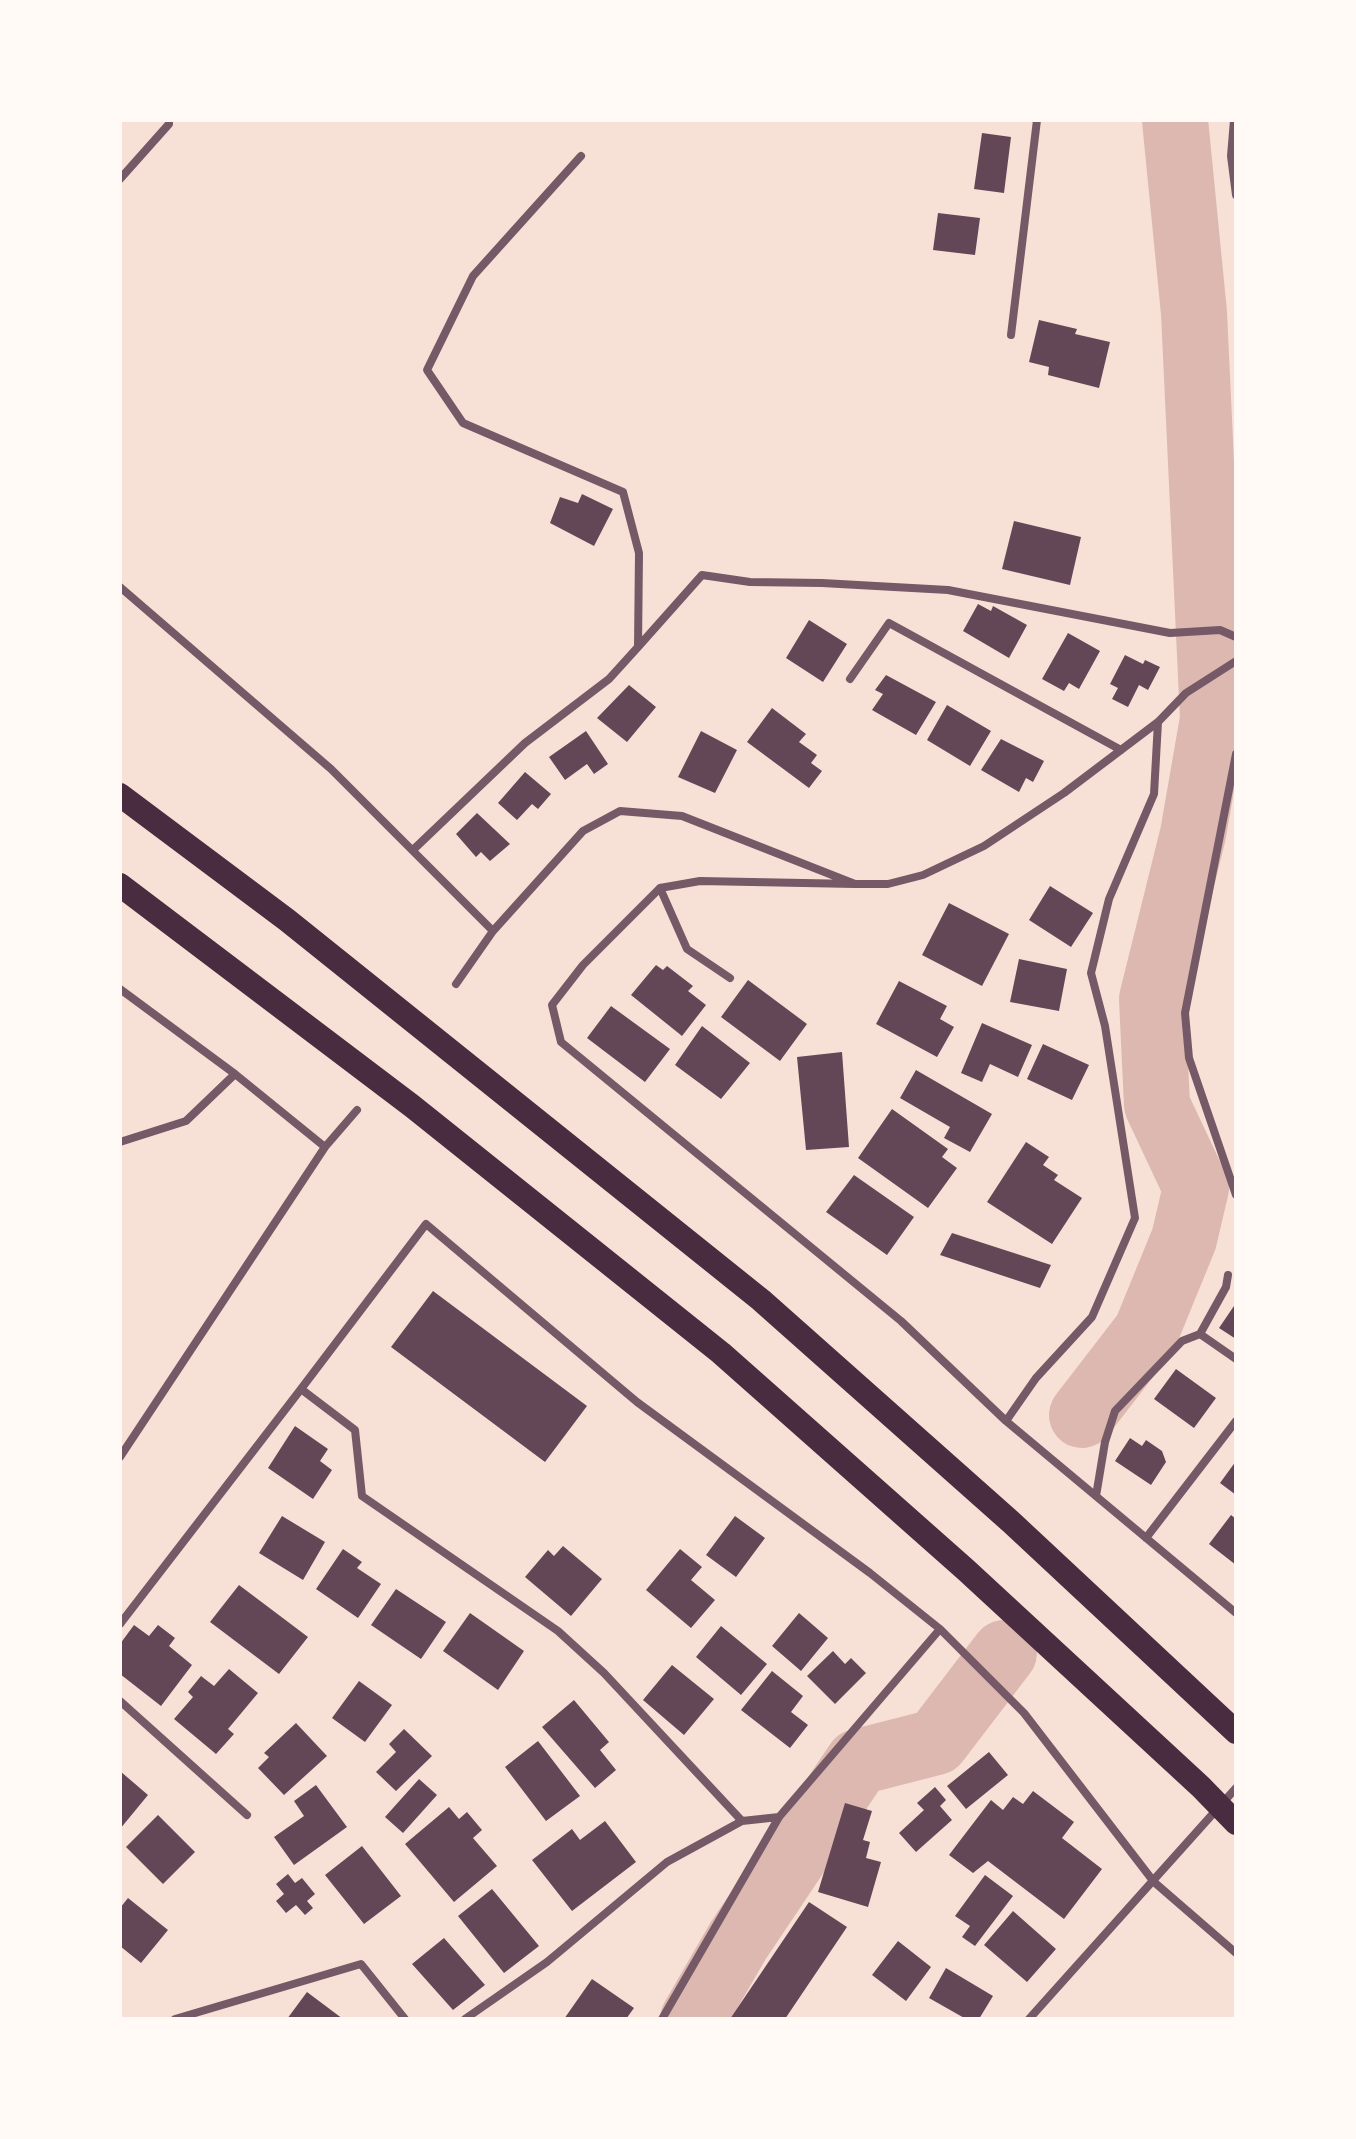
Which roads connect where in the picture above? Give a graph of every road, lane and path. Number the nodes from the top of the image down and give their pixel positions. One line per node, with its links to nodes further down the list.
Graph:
1 (169, 120): 5 (street)
2 (1037, 120): 7 (street)
3 (1234, 120): 6 (street)
4 (581, 156): 10 (street)
5 (120, 179)
6 (1236, 195)
7 (1011, 335)
8 (120, 587): 17 (street)
9 (1236, 637): 10 (street)
10 (638, 647): 17 (street)
11 (1236, 661): 13 (street)
12 (850, 679): 14 (street)
13 (1158, 722): 14 (street); 34 (street)
14 (1121, 750): 18 (street)
15 (1236, 754): 29 (street)
16 (120, 795): 43 (highway)
17 (414, 849): 21 (street)
18 (855, 884): 20 (street); 21 (street)
19 (120, 885): 48 (highway)
20 (660, 888): 22 (street); 34 (street)
21 (493, 931): 23 (street)
22 (730, 978)
23 (456, 984)
24 (120, 989): 25 (street)
25 (235, 1074): 27 (street); 28 (street)
26 (357, 1110): 28 (street)
27 (120, 1142)
28 (325, 1147): 36 (street)
29 (1236, 1195)
30 (1228, 1275): 31 (street)
31 (1200, 1334): 32 (street); 37 (street)
32 (1236, 1359)
33 (301, 1389): 40 (street); 41 (street); 47 (street)
34 (1006, 1421): 37 (street)
35 (1236, 1421): 38 (street)
36 (120, 1457)
37 (1096, 1496): 38 (street)
38 (1146, 1538): 39 (street)
39 (1236, 1613)
40 (120, 1624)
41 (940, 1629): 46 (street); 49 (street)
42 (120, 1701): 45 (street)
43 (1236, 1732)
44 (1236, 1788): 49 (street)
45 (247, 1815)
46 (779, 1817): 47 (street); 54 (street)
47 (742, 1821): 53 (street)
48 (1236, 1823)
49 (1154, 1882): 50 (street); 55 (street)
50 (1236, 1953)
51 (175, 2019): 52 (street)
52 (405, 2019)
53 (465, 2019)
54 (662, 2019)
55 (1029, 2019)

